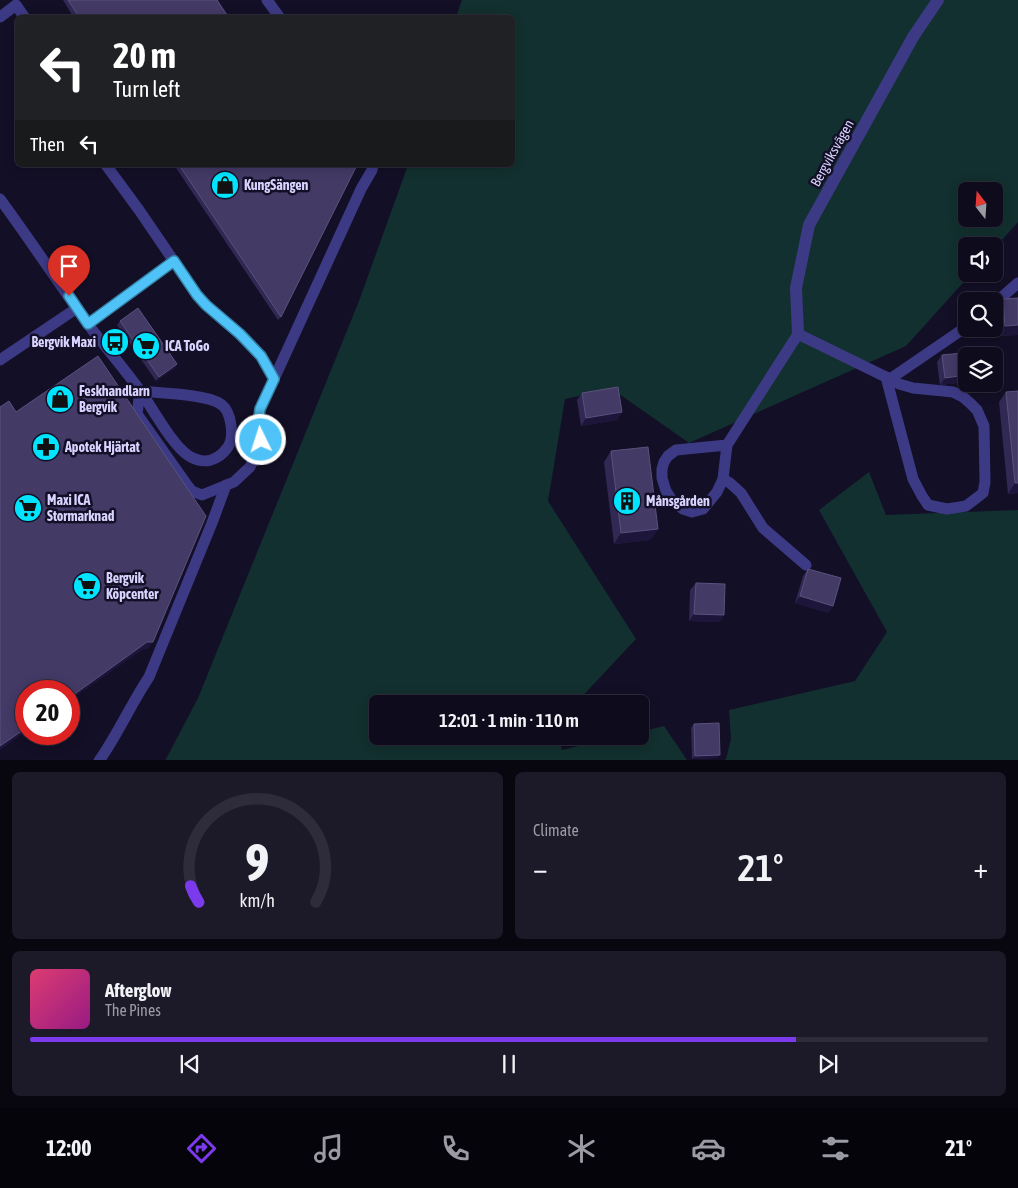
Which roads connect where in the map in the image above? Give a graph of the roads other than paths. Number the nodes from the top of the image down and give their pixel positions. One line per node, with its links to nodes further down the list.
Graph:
1 (267, 0): 5 (lane)
2 (938, 0): 16 (street, Bergviksvägen)
3 (15, 2): 4 (lane); 6 (lane)
4 (23, 15)
5 (278, 15)
6 (0, 17)
7 (107, 167): 10 (lane)
8 (373, 167): 19 (lane)
9 (0, 199): 13 (lane)
10 (174, 261): 14 (lane); 19 (lane)
11 (1018, 283): 12 (lane)
12 (1003, 296)
13 (77, 308): 14 (lane); 17 (lane)
14 (88, 324): 20 (lane)
15 (958, 333): 18 (lane)
16 (798, 334): 18 (lane); 21 (lane)
17 (0, 360)
18 (888, 378): 18 (lane)
19 (274, 379): 23 (lane)
20 (140, 391): 20 (lane); 23 (lane)
21 (727, 445): 22 (lane); 22 (lane)
22 (723, 479): 24 (lane)
23 (226, 485): 25 (lane)
24 (806, 565)
25 (99, 760)

